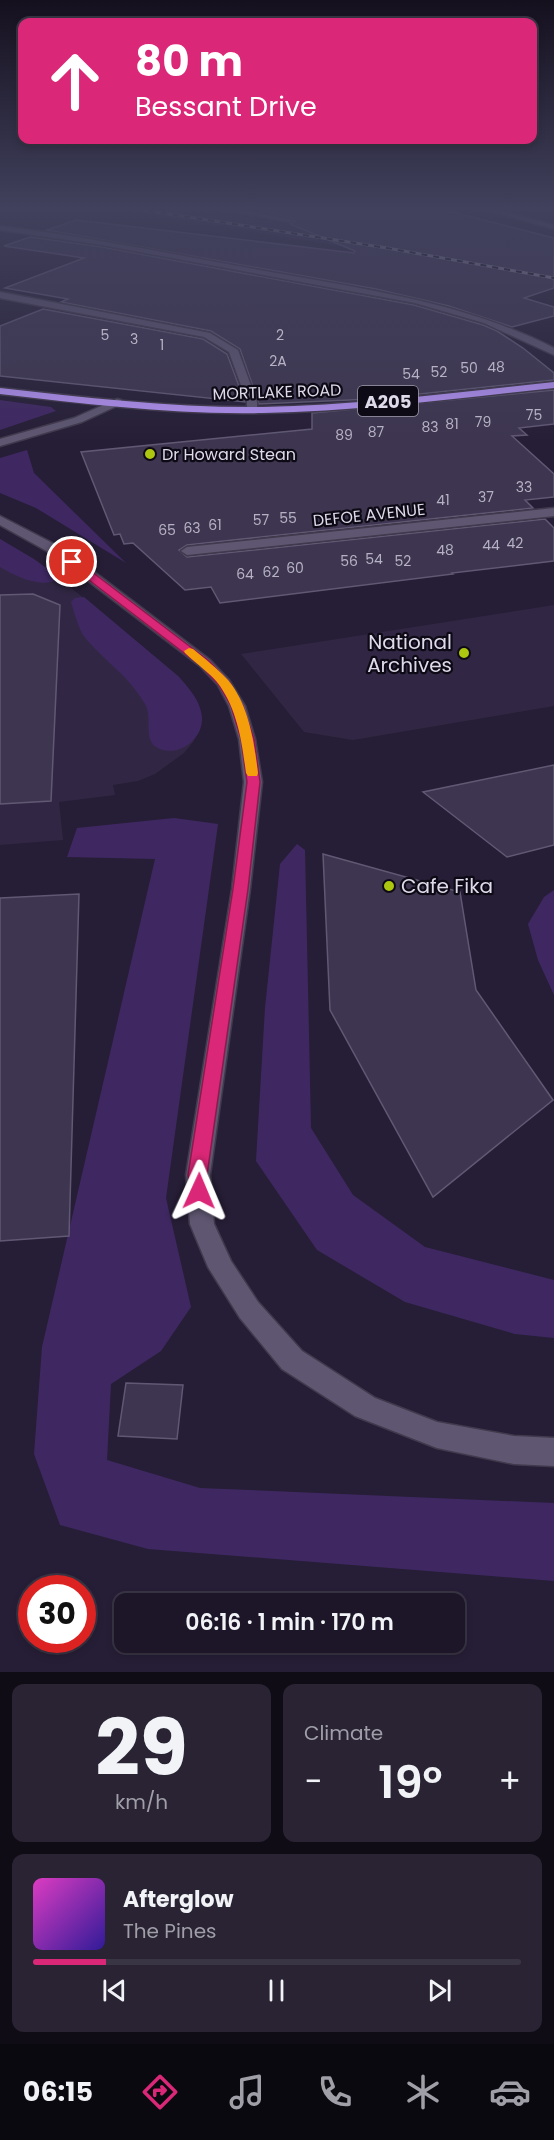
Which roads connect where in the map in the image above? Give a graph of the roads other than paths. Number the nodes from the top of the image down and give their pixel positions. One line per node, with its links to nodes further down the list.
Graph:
1 (338, 287): 3 (street)
2 (0, 295): 7 (street)
3 (554, 352)
4 (554, 385): 7 (highway, MORTLAKE ROAD / A205)
5 (0, 391): 6 (highway, MORTLAKE ROAD / A205)
6 (117, 402): 7 (highway, MORTLAKE ROAD / A205); 8 (street)
7 (252, 410)
8 (0, 443)
9 (554, 512): 11 (street, DEFOE AVENUE)
10 (0, 520): 12 (street)
11 (187, 551)
12 (554, 1452)

